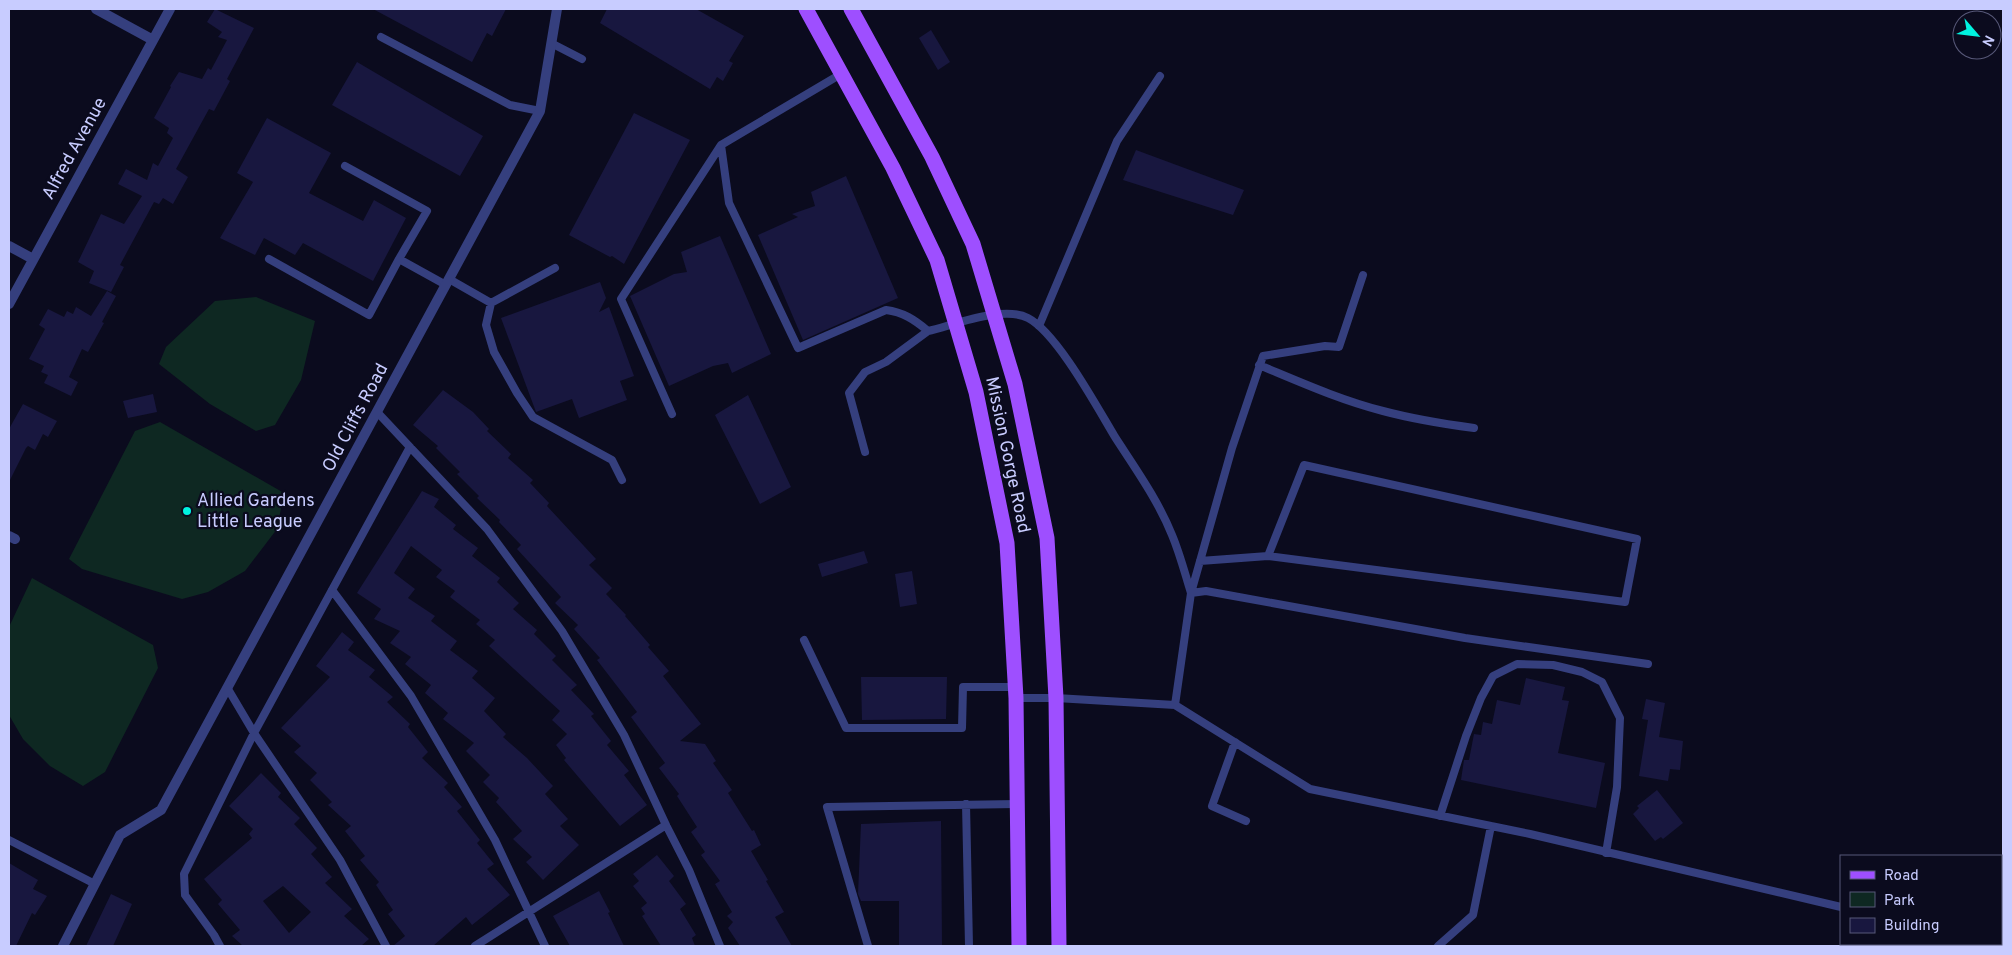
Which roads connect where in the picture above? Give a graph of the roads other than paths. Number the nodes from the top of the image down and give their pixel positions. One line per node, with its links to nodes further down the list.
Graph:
1 (96, 9): 7 (street)
2 (170, 9): 7 (street, Alfred Avenue)
3 (557, 9): 8 (street, Old Cliffs Road)
4 (806, 9): 10 (main road, Mission Gorge Road)
5 (854, 10): 24 (main road, Mission Gorge Road)
6 (381, 37): 12 (lane)
7 (153, 40): 18 (street, Alfred Avenue)
8 (551, 42): 9 (lane); 12 (street, Old Cliffs Road)
9 (582, 59)
10 (841, 74): 13 (lane); 25 (main road, Mission Gorge Road)
11 (1160, 76): 26 (lane)
12 (540, 111): 21 (street, Old Cliffs Road)
13 (721, 145): 27 (lane); 30 (lane)
14 (345, 166): 17 (lane)
15 (9, 246): 18 (street)
16 (269, 259): 17 (lane)
17 (399, 259): 21 (lane)
18 (33, 260): 23 (street, Alfred Avenue)
19 (555, 268): 22 (lane)
20 (1363, 275): 28 (lane)
21 (448, 282): 22 (lane); 29 (street, Old Cliffs Road)
22 (491, 303): 34 (lane)
23 (9, 304)
24 (994, 314): 25 (lane); 26 (lane); 43 (main road, Mission Gorge Road)
25 (956, 324): 27 (lane); 42 (main road, Mission Gorge Road)
26 (1039, 326): 38 (lane)
27 (928, 331): 33 (lane)
28 (1260, 365): 31 (lane); 36 (lane)
29 (378, 413): 32 (lane); 41 (street, Old Cliffs Road)
30 (672, 414)
31 (1474, 428)
32 (410, 447): 37 (lane); 51 (lane)
33 (865, 452)
34 (622, 480)
35 (1268, 556): 35 (lane); 36 (lane)
36 (1200, 561): 38 (lane)
37 (332, 590): 45 (lane); 57 (lane)
38 (1191, 593): 40 (lane); 44 (lane)
39 (804, 640): 42 (lane)
40 (1648, 664)
41 (228, 689): 45 (lane); 55 (street, Old Cliffs Road)
42 (1016, 693): 43 (lane); 48 (main road, Mission Gorge Road)
43 (1056, 698): 44 (lane); 67 (main road, Mission Gorge Road)
44 (1175, 705): 46 (lane)
45 (254, 733): 59 (lane); 60 (lane)
46 (1235, 742): 49 (lane); 50 (lane)
47 (966, 804): 48 (lane); 64 (lane); 65 (lane)
48 (1017, 804): 66 (main road, Mission Gorge Road)
49 (1440, 816): 52 (lane); 54 (lane)
50 (1246, 821)
51 (666, 825): 57 (lane); 63 (lane)
52 (1491, 826): 54 (lane); 68 (lane)
53 (9, 840): 55 (lane)
54 (1606, 853): 56 (lane)
55 (95, 884): 58 (street, Old Cliffs Road)
56 (1840, 907)
57 (530, 912): 61 (lane); 62 (lane)
58 (63, 946)
59 (220, 946)
60 (386, 946)
61 (475, 946)
62 (545, 946)
63 (720, 946)
64 (868, 946)
65 (969, 946)
66 (1019, 946)
67 (1059, 946)
68 (1438, 946)

